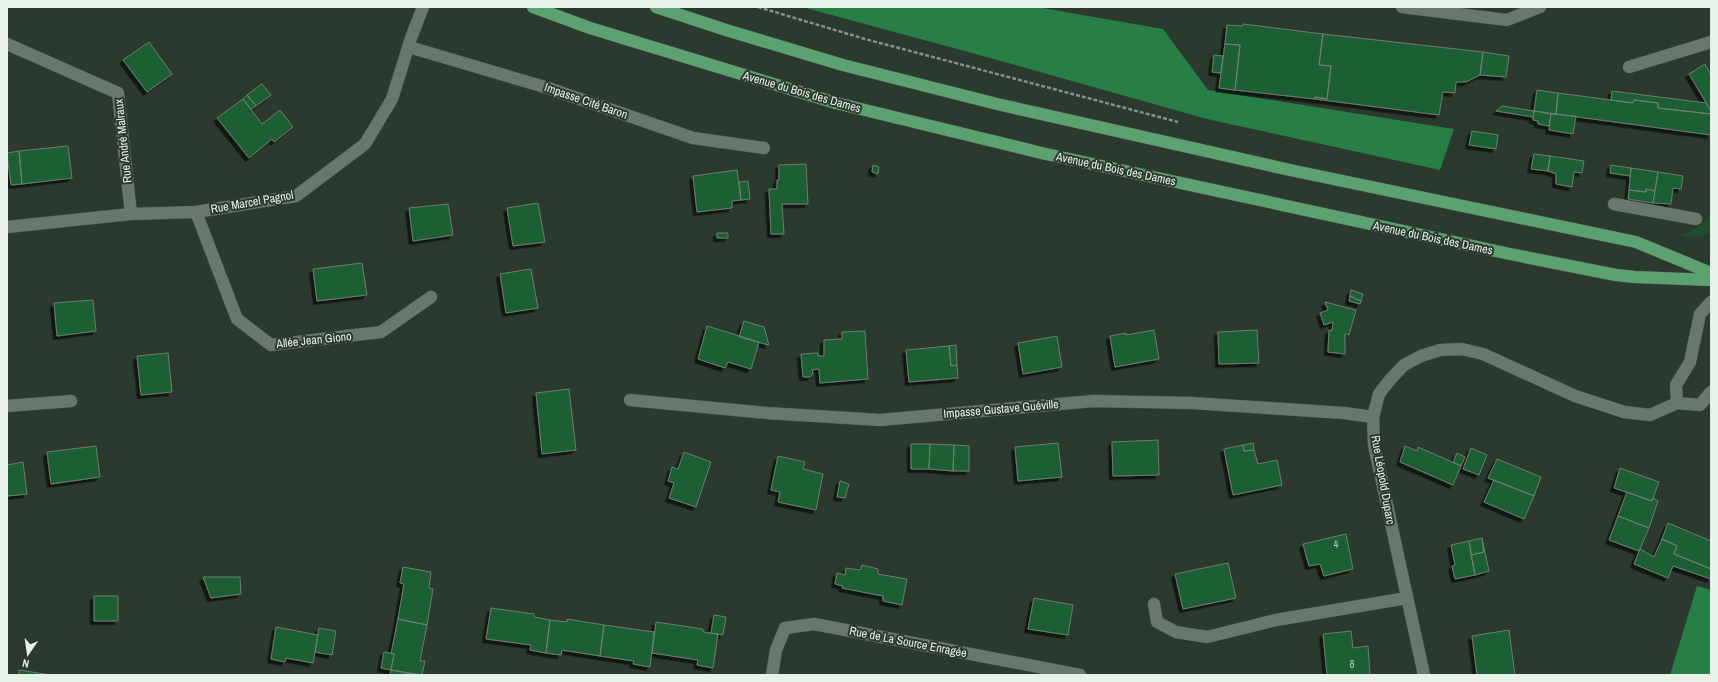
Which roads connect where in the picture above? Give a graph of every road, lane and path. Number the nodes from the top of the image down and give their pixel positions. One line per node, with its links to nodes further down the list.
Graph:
1 (423, 7): 7 (street, Rue Marcel Pagnol)
2 (533, 7): 19 (highway, Avenue du Bois des Dames)
3 (656, 7): 18 (highway)
4 (758, 7): 11 (path)
5 (1402, 7): 6 (street)
6 (1537, 8)
7 (410, 42): 12 (street, Impasse Cité Baron); 14 (street, Rue Marcel Pagnol)
8 (1711, 42): 10 (street)
9 (7, 44): 15 (street, Rue André Malraux)
10 (1629, 67)
11 (1181, 123)
12 (764, 148)
13 (1614, 204): 16 (street)
14 (196, 212): 15 (street, Rue Marcel Pagnol); 20 (street, Allée Jean Giono)
15 (131, 214): 17 (street, Rue Marcel Pagnol)
16 (1696, 218)
17 (7, 226)
18 (1711, 273)
19 (1711, 280)
20 (431, 297)
21 (1711, 302): 25 (street)
22 (1711, 392): 25 (street, Rue Léopold Duparc)
23 (630, 400): 27 (street, Impasse Gustave Guéville)
24 (71, 401): 26 (street)
25 (1677, 403): 27 (street, Rue Léopold Duparc)
26 (7, 406)
27 (1373, 417): 28 (street, Rue Léopold Duparc)
28 (1407, 598): 29 (street); 32 (street, Rue Léopold Duparc)
29 (1154, 604)
30 (772, 675): 31 (street, Rue de La Source Enragée)
31 (1080, 675)
32 (1424, 675)

